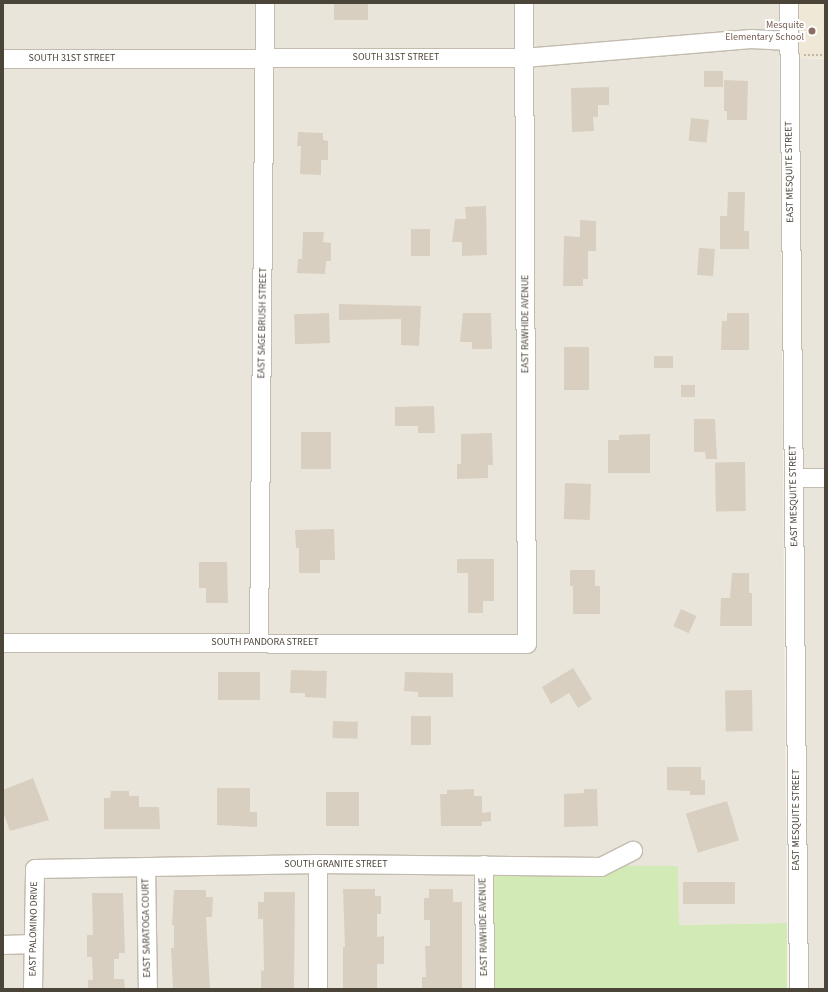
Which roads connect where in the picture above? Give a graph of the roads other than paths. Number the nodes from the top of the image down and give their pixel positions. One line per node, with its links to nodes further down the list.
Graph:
1 (265, 3): 7 (street, EAST SAGE BRUSH STREET)
2 (524, 3): 5 (street, EAST RAWHIDE AVENUE)
3 (789, 3): 4 (street, EAST MESQUITE STREET)
4 (789, 41): 5 (street, SOUTH 31ST STREET); 8 (street, EAST MESQUITE STREET)
5 (524, 58): 7 (street, SOUTH 31ST STREET); 12 (street, EAST RAWHIDE AVENUE)
6 (3, 59): 7 (street, SOUTH 31ST STREET)
7 (266, 59): 11 (street, EAST SAGE BRUSH STREET)
8 (794, 478): 9 (street); 24 (street, EAST MESQUITE STREET)
9 (825, 478)
10 (3, 643): 11 (street, SOUTH PANDORA STREET)
11 (259, 643): 12 (street, SOUTH PANDORA STREET)
12 (527, 644)
13 (633, 851): 15 (street, SOUTH GRANITE STREET)
14 (318, 864): 15 (street, SOUTH GRANITE STREET); 16 (street, SOUTH GRANITE STREET); 22 (street)
15 (484, 865): 23 (street, EAST RAWHIDE AVENUE)
16 (146, 867): 17 (street, SOUTH GRANITE STREET); 21 (street, EAST SARATOGA COURT)
17 (35, 868): 18 (street, EAST PALOMINO DRIVE)
18 (33, 944): 19 (street); 20 (street, EAST PALOMINO DRIVE)
19 (3, 945)
20 (33, 989)
21 (148, 989)
22 (318, 989)
23 (485, 989)
24 (799, 989)

